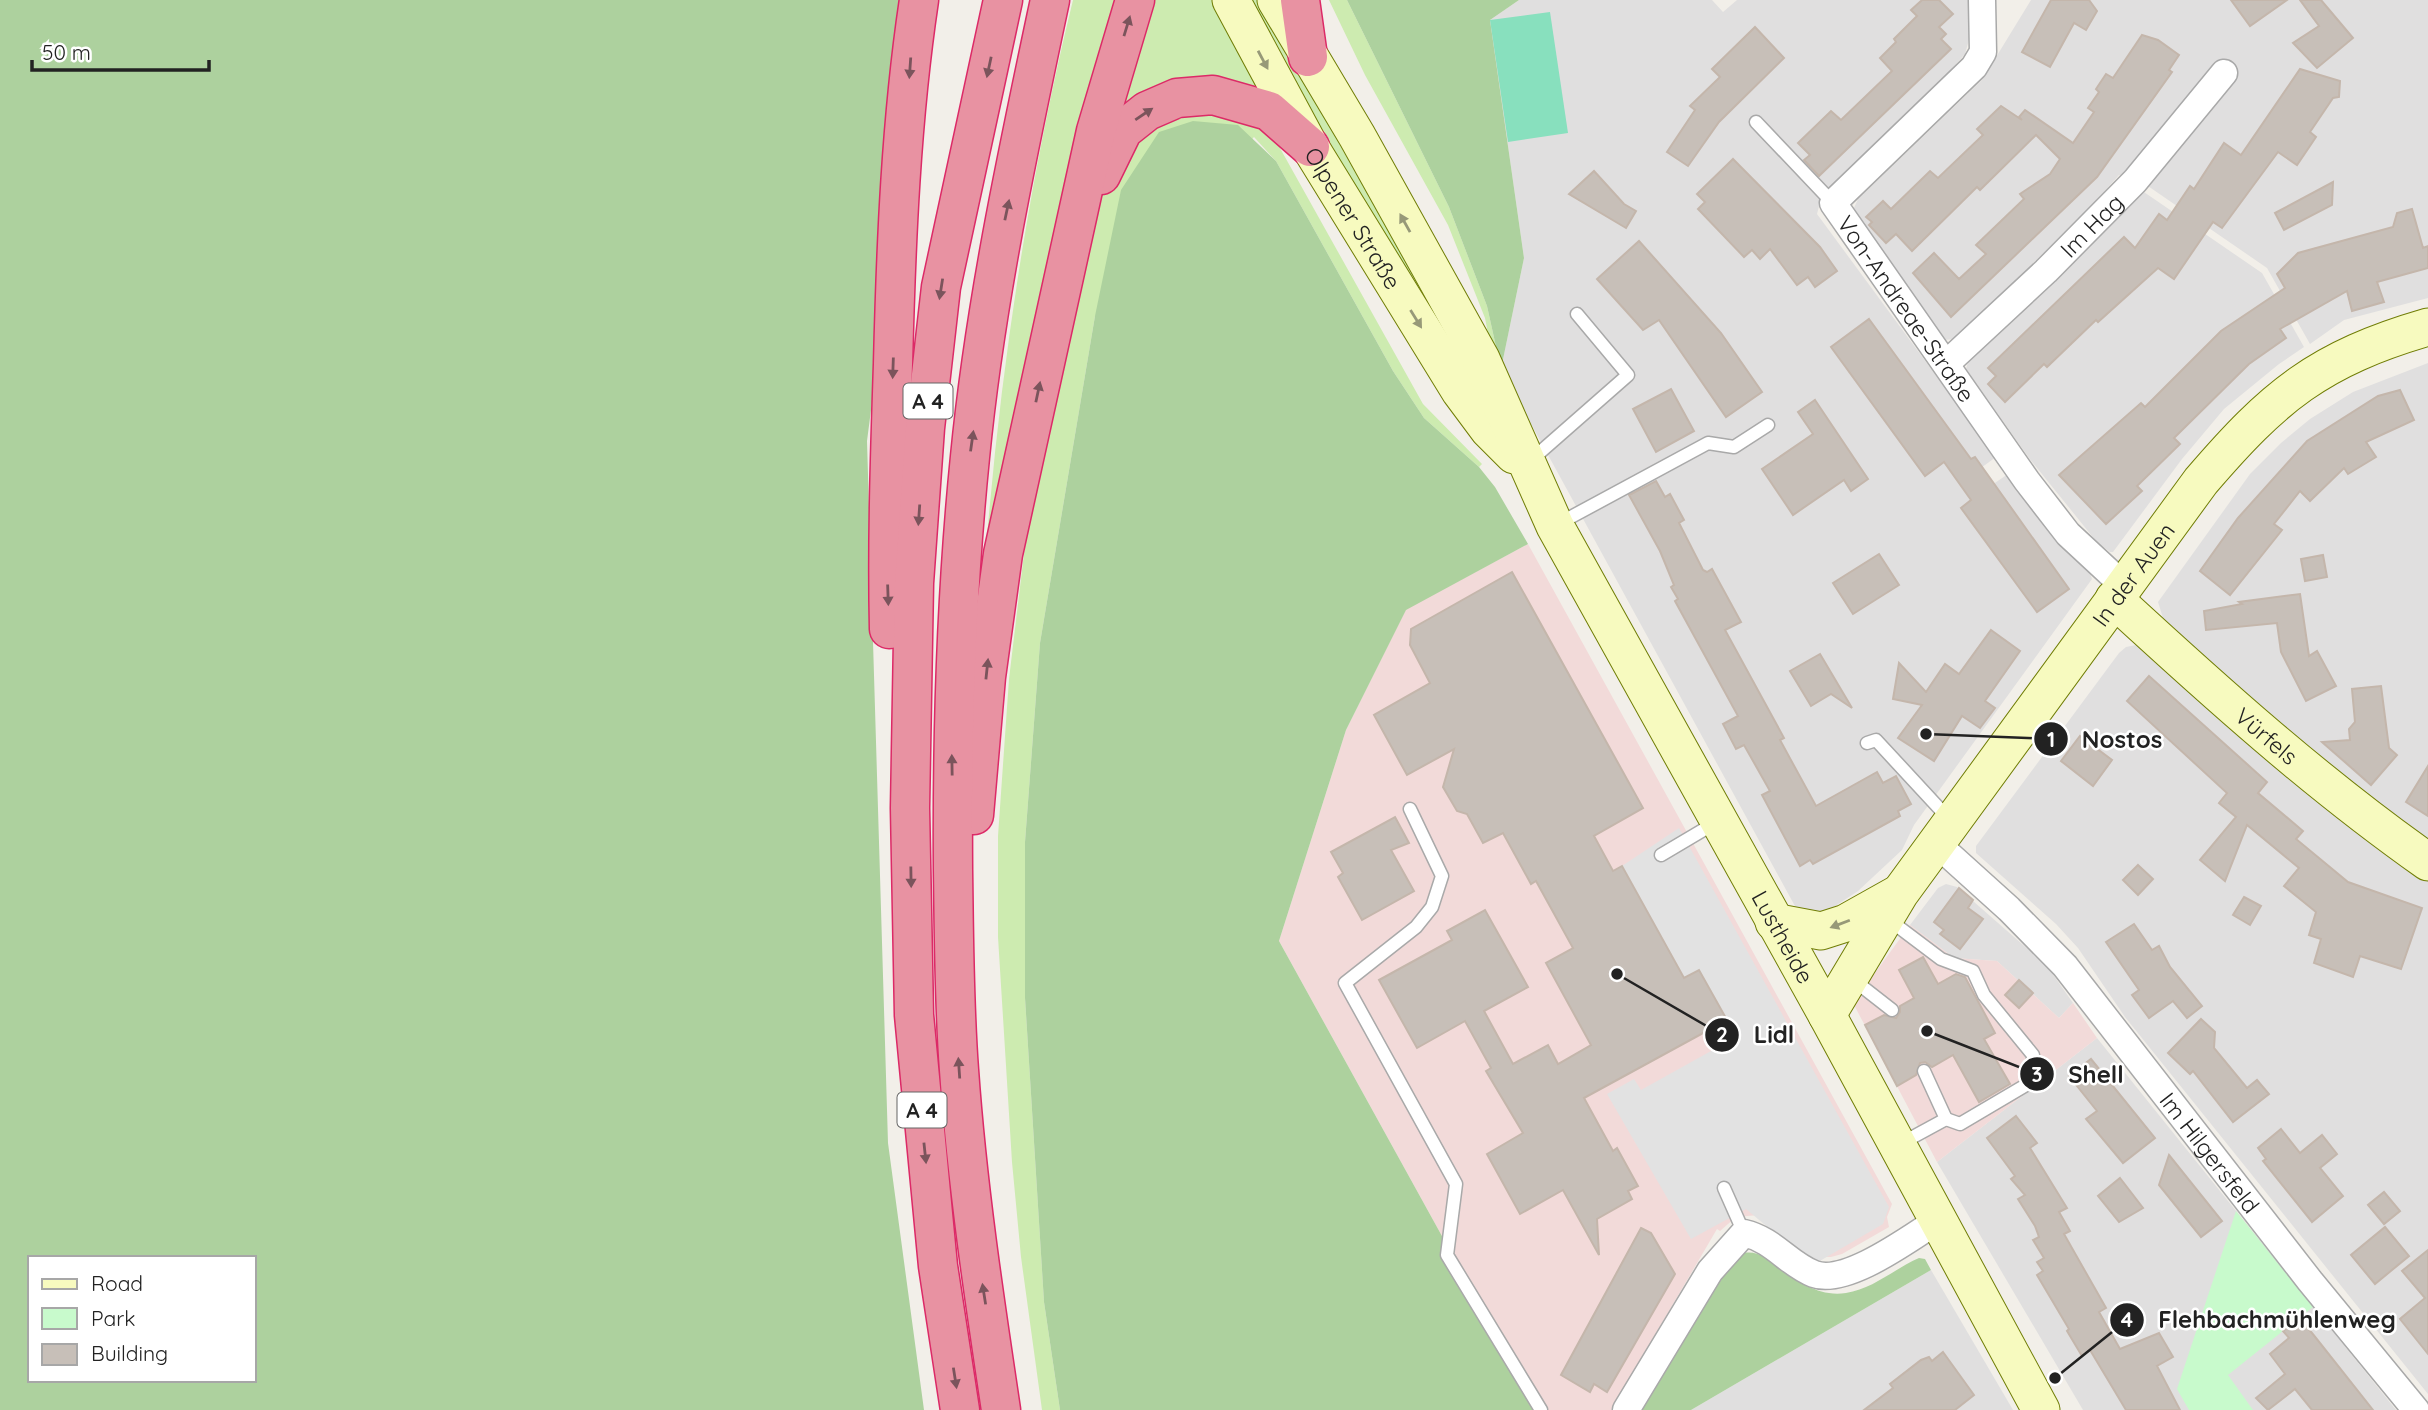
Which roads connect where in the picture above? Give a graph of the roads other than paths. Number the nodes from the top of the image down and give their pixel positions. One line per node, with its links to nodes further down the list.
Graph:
1 (919, 0): 25 (highway, one-way to 25)
2 (1003, 0): 25 (highway, A 4, one-way to 25)
3 (1050, 0): 34 (highway, A 4, one-way to 3)
4 (1135, 0): 14 (highway, one-way to 4)
5 (1231, 0): 12 (main road, Olpener Straße, one-way to 12)
6 (1276, 0): 9 (main road, Olpener Straße)
7 (1300, 0): 9 (highway)
8 (1984, 1): 13 (street, Von-Andreae-Straße)
9 (1308, 57): 18 (main road, Olpener Straße, one-way to 9)
10 (2224, 73): 17 (street, Im Hag)
11 (1756, 122): 13 (lane)
12 (1310, 148): 14 (highway, one-way to 12); 20 (main road, Olpener Straße, one-way to 20)
13 (1833, 203): 17 (street, Von-Andreae-Straße)
14 (1066, 258): 34 (highway, one-way to 14)
15 (1577, 314): 21 (lane)
16 (2428, 327): 23 (main road, In der Auen)
17 (1946, 363): 23 (street, Von-Andreae-Straße)
18 (1496, 391): 21 (main road, Lustheide)
19 (1768, 425): 22 (lane)
20 (1489, 430): 21 (main road, Lustheide)
21 (1525, 464): 22 (main road, Lustheide)
22 (1555, 526): 27 (main road, Lustheide)
23 (2119, 593): 28 (main road, In der Auen); 30 (main road, Vürfels)
24 (1867, 743): 28 (lane)
25 (910, 808): 44 (highway, A 4, one-way to 44)
26 (1410, 809): 46 (lane)
27 (1718, 821): 29 (lane); 32 (main road, Lustheide)
28 (1945, 833): 31 (main road, In der Auen); 48 (street, Im Hilgersfeld)
29 (1661, 855)
30 (2428, 862)
31 (1893, 905): 32 (main road, In der Auen, one-way to 32); 33 (main road, In der Auen); 38 (lane)
32 (1774, 922): 36 (main road, Lustheide)
33 (1849, 976): 35 (lane); 36 (main road, In der Auen)
34 (954, 981): 45 (highway, A 4, one-way to 34)
35 (1892, 1010)
36 (1827, 1015): 39 (main road, Lustheide)
37 (1924, 1071): 38 (lane)
38 (1946, 1119): 39 (lane)
39 (1897, 1146): 41 (main road, Lustheide)
40 (1724, 1188): 42 (lane)
41 (1937, 1221): 42 (street); 43 (main road, Lustheide)
42 (1744, 1233): 47 (street)
43 (2034, 1405)
44 (960, 1410)
45 (1001, 1410)
46 (1541, 1410)
47 (1626, 1410)
48 (2416, 1410)

